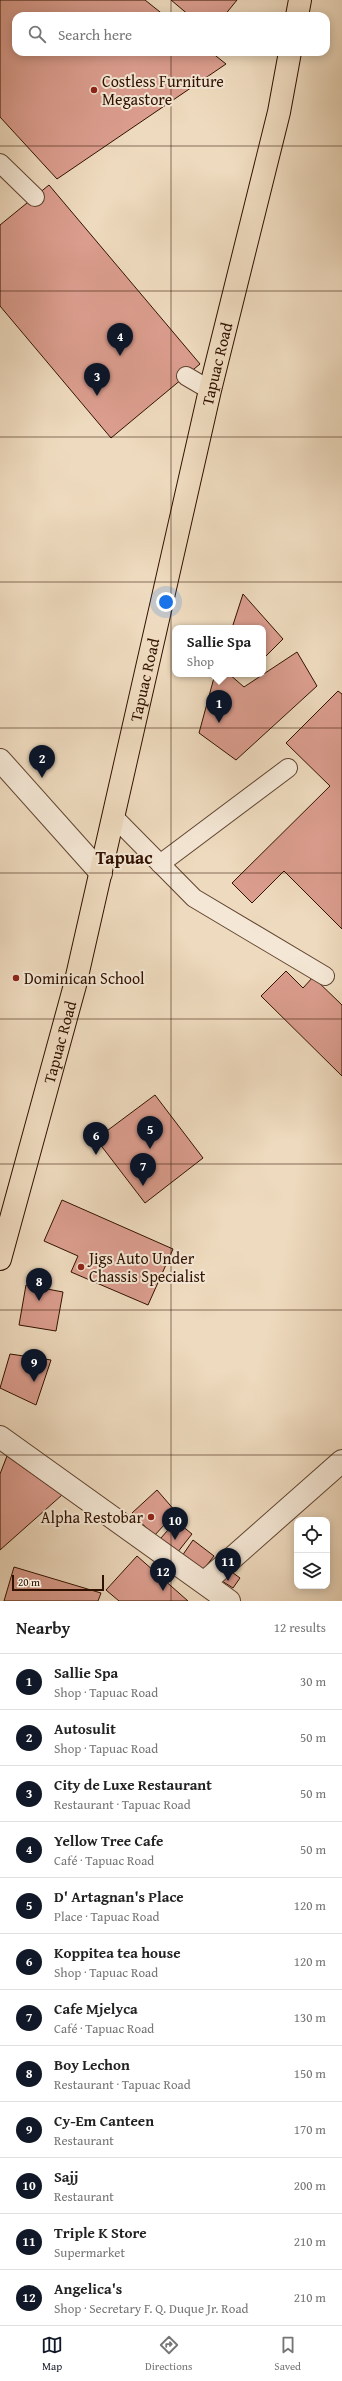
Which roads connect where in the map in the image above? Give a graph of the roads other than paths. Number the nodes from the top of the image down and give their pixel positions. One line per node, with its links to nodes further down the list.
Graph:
1 (300, 0): 2 (main road)
2 (298, 12)
3 (289, 56): 7 (main road, Tapuac Road)
4 (0, 163): 5 (lane)
5 (35, 197)
6 (186, 376): 7 (lane)
7 (210, 390): 10 (main road, Tapuac Road)
8 (0, 760): 12 (street)
9 (288, 768): 11 (lane)
10 (114, 817): 11 (lane); 12 (main road, Tapuac Road)
11 (160, 864): 13 (lane)
12 (101, 873): 14 (main road, Tapuac Road)
13 (325, 976)
14 (0, 1259)
15 (0, 1437): 17 (street)
16 (342, 1461): 17 (street)
17 (205, 1582): 18 (street)
18 (229, 1601)

